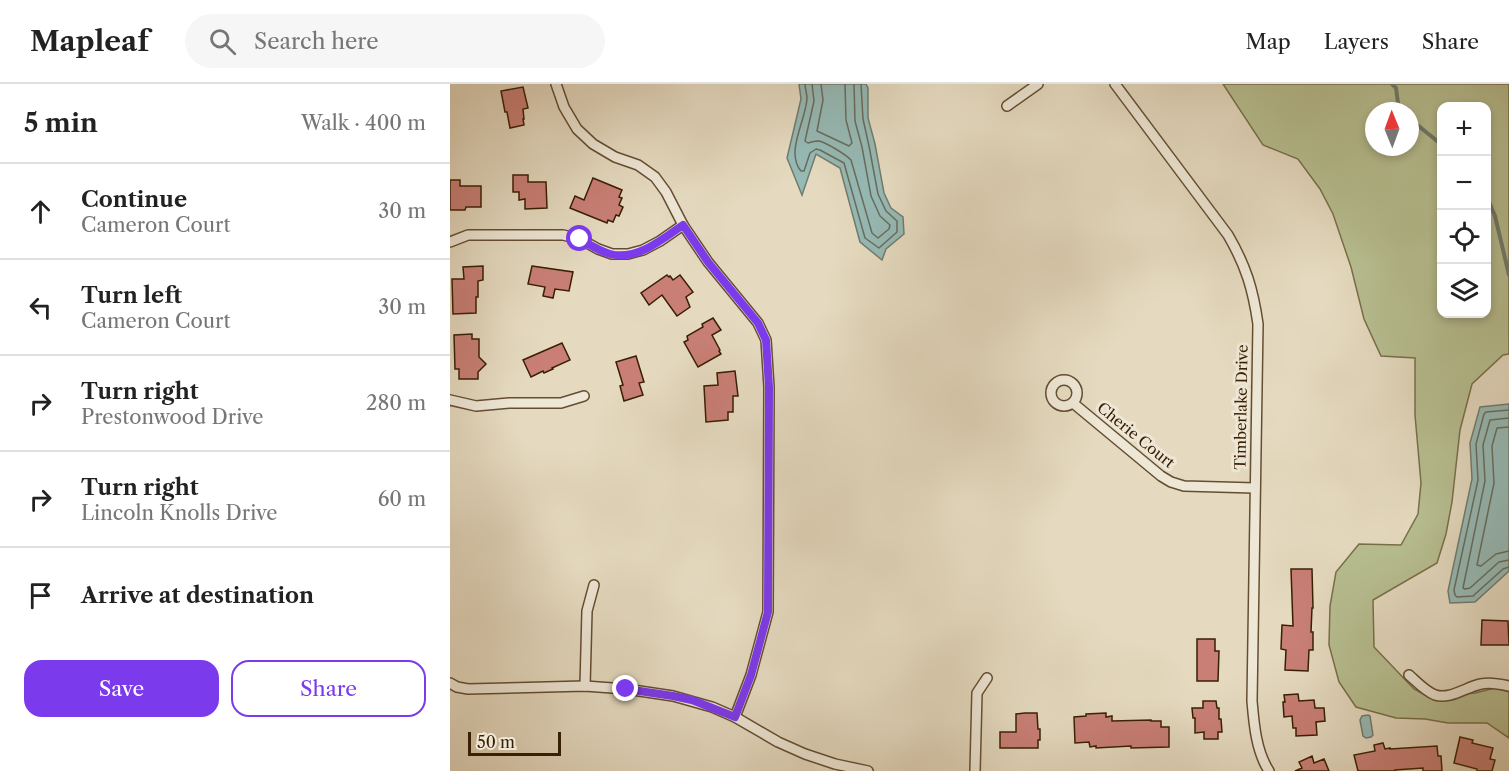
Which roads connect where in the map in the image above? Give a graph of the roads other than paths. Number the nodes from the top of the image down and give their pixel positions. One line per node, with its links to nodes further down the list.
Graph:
1 (556, 84): 5 (street)
2 (1038, 84): 4 (street)
3 (1115, 84): 10 (street, Timberlake Drive)
4 (1007, 106)
5 (683, 225): 6 (street); 17 (street)
6 (450, 242)
7 (584, 396): 8 (street)
8 (450, 400)
9 (1073, 403): 10 (street, Cherie Court)
10 (1255, 488): 20 (street, Timberlake Drive)
11 (594, 585): 15 (street)
12 (1409, 675): 16 (street)
13 (987, 678): 19 (street)
14 (450, 683): 15 (street)
15 (585, 686): 17 (street)
16 (1509, 686)
17 (735, 717): 18 (street)
18 (868, 771)
19 (975, 771)
20 (1269, 771)

